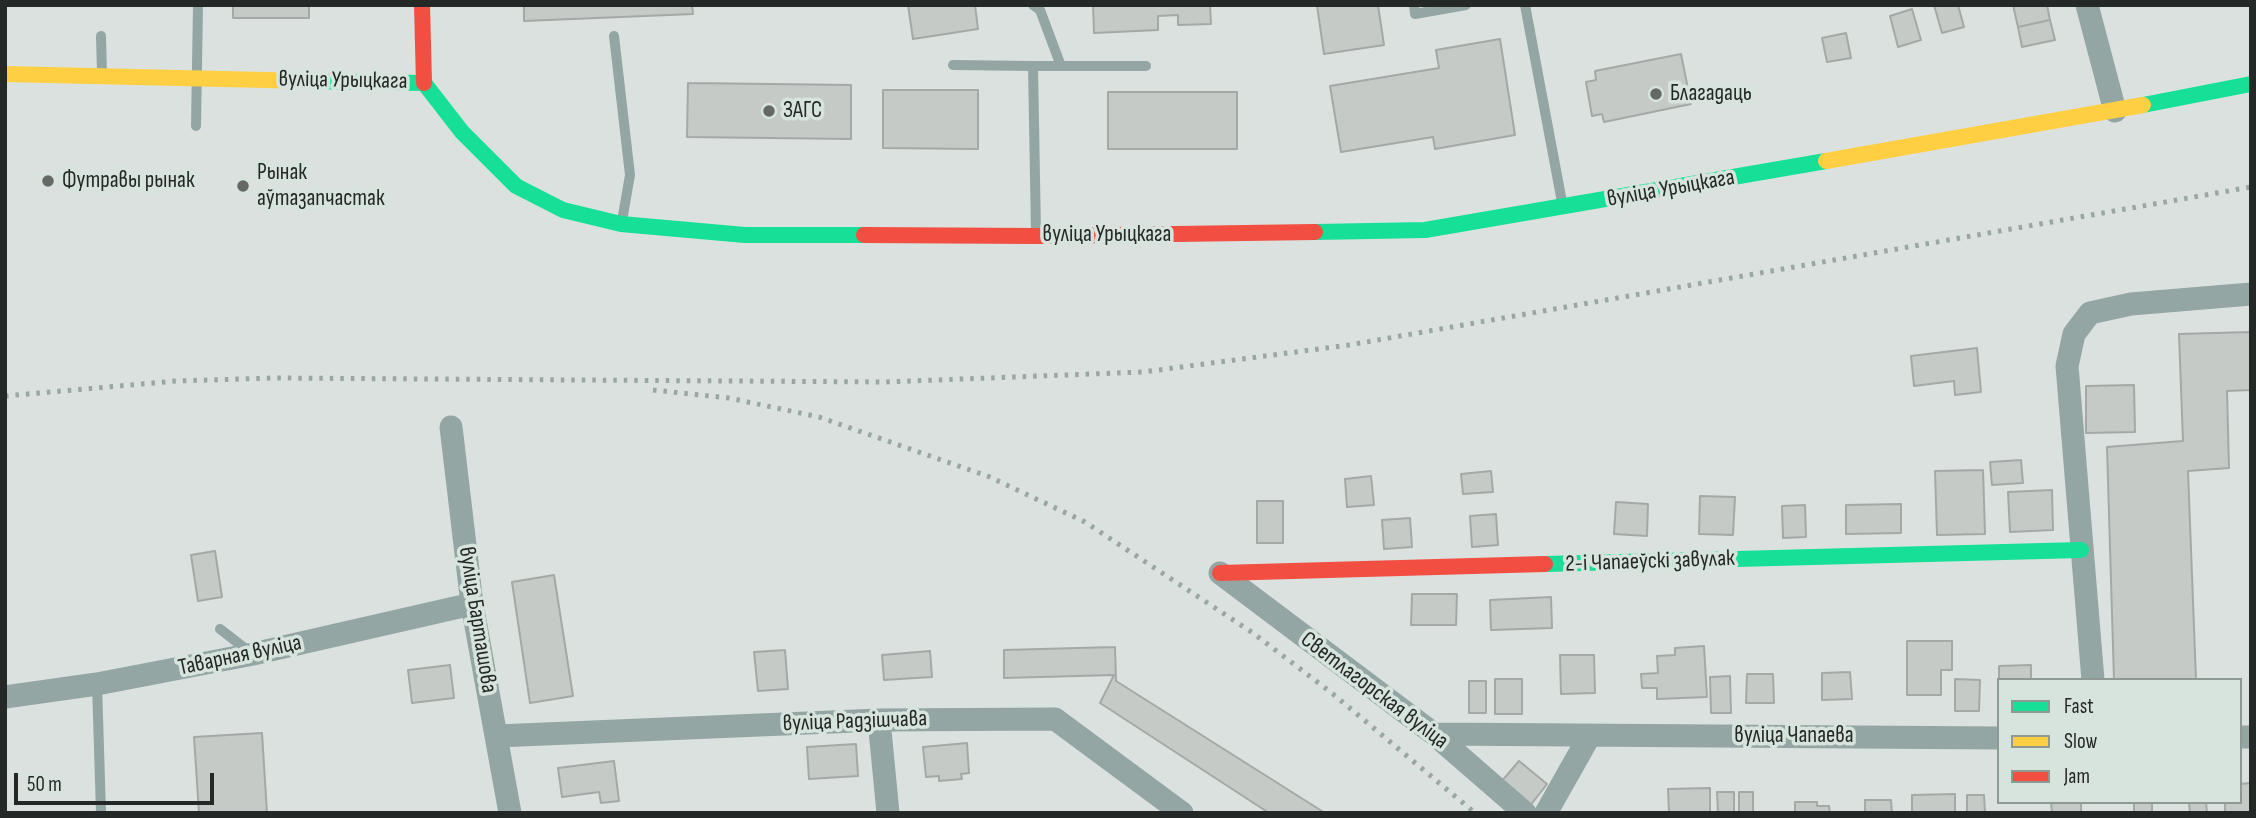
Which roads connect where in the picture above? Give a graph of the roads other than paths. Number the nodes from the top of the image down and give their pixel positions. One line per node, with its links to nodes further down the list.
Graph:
1 (198, 5): 16 (lane)
2 (422, 5): 17 (main road)
3 (1033, 5): 12 (lane)
4 (1414, 5): 5 (lane)
5 (1466, 5)
6 (1525, 5): 21 (lane)
7 (2087, 5): 19 (street)
8 (101, 36): 15 (lane)
9 (614, 36): 22 (lane)
10 (953, 65): 11 (lane)
11 (1033, 66): 12 (lane); 23 (lane)
12 (1061, 66): 13 (lane)
13 (1146, 66)
14 (5, 74): 15 (main road, вуліца Урыцкага)
15 (102, 76): 16 (main road, вуліца Урыцкага)
16 (195, 79): 17 (main road, вуліца Урыцкага); 20 (lane)
17 (424, 83): 22 (main road, вуліца Урыцкага)
18 (2251, 85): 19 (main road, вуліца Урыцкага)
19 (2115, 111): 21 (main road, вуліца Урыцкага)
20 (196, 126)
21 (1563, 208): 23 (main road, вуліца Урыцкага)
22 (621, 224): 23 (main road, вуліца Урыцкага)
23 (1037, 236)
24 (2251, 294): 26 (street)
25 (451, 427): 28 (street, вуліца Барташова)
26 (2081, 550): 27 (main road, 2-і Чапаеўскі завулак); 31 (street)
27 (1220, 573): 35 (street, Светлагорская вуліца)
28 (472, 604): 30 (street, Таварная вуліца); 37 (street, вуліца Барташова)
29 (220, 629): 30 (lane)
30 (253, 654): 32 (street, Таварная вуліца)
31 (2093, 678)
32 (97, 684): 33 (street, Таварная вуліца); 39 (lane)
33 (5, 697)
34 (880, 720): 37 (street, вуліца Радзішчава); 41 (street); 42 (street, вуліца Радзішчава)
35 (1434, 734): 36 (street, вуліца Чапаева); 43 (street, Светлагорская вуліца)
36 (1590, 735): 38 (street, вуліца Чапаева); 44 (street)
37 (497, 736): 40 (street, вуліца Барташова)
38 (1997, 738)
39 (102, 813)
40 (510, 813)
41 (888, 813)
42 (1182, 813)
43 (1525, 813)
44 (1546, 813)

